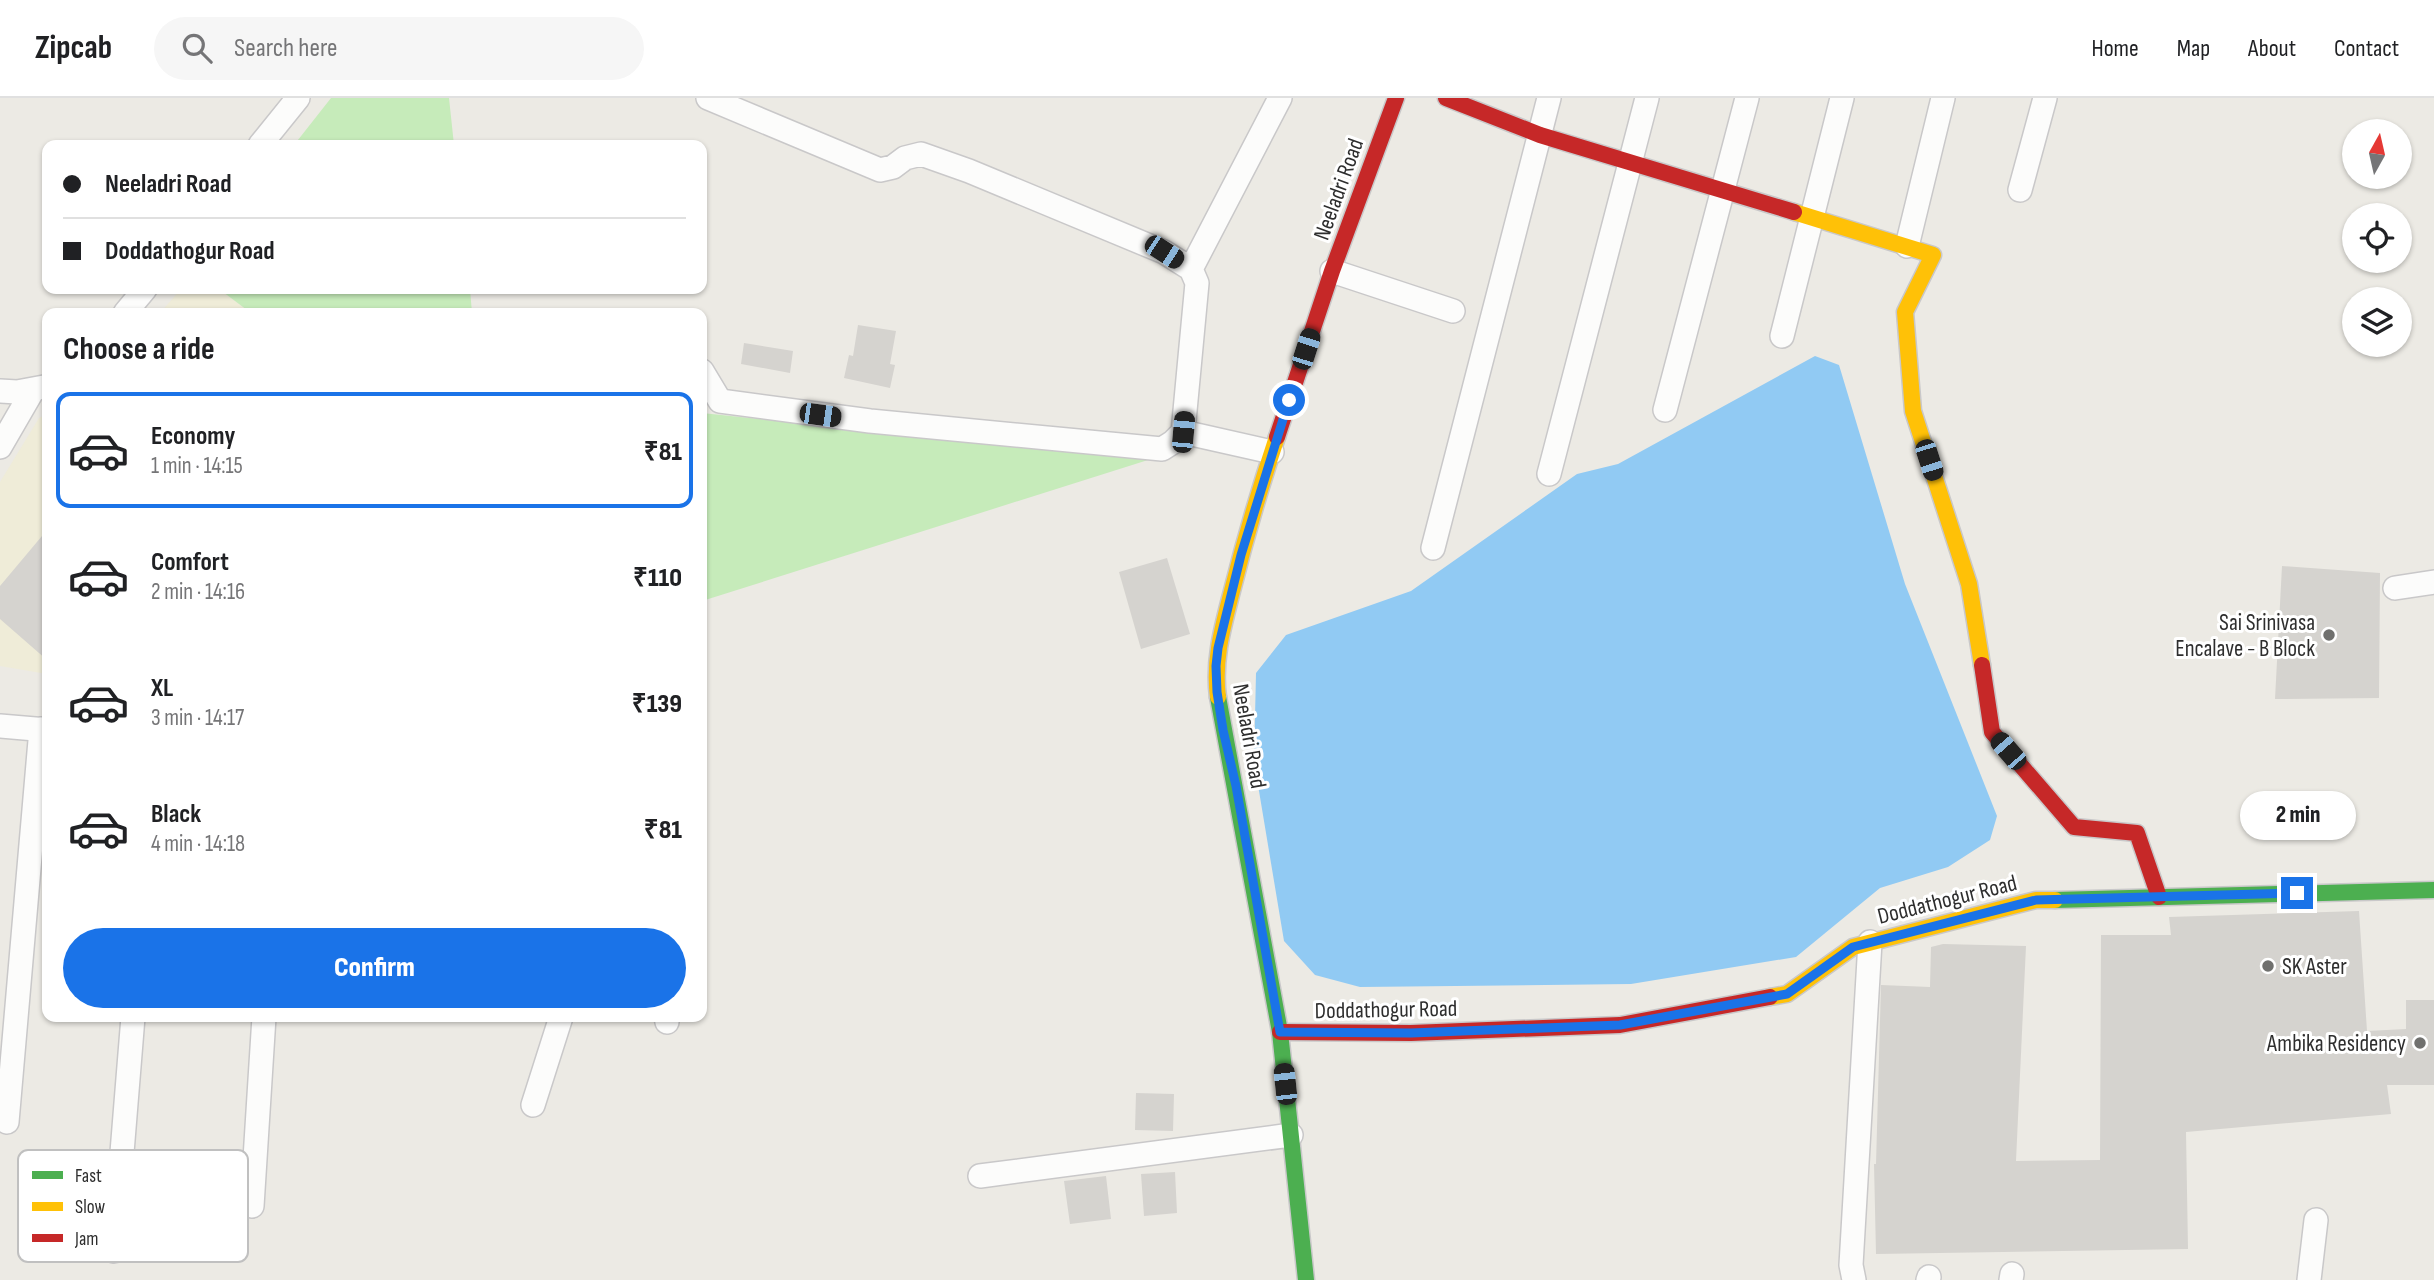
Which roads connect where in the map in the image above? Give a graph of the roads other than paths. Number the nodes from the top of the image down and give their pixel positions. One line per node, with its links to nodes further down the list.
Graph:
1 (298, 98): 13 (street)
2 (708, 98): 19 (street)
3 (1280, 98): 19 (street)
4 (1396, 98): 20 (street, Neeladri Road)
5 (1446, 98): 12 (street)
6 (1549, 98): 12 (street)
7 (1647, 98): 14 (street)
8 (1747, 98): 15 (street)
9 (1842, 98): 17 (street)
10 (1943, 98): 18 (street)
11 (2045, 98): 16 (street)
12 (1540, 135): 14 (street); 33 (street)
13 (264, 140)
14 (1631, 161): 15 (street); 32 (street)
15 (1723, 190): 17 (street); 28 (street)
16 (2020, 190)
17 (1811, 217): 18 (street); 24 (street)
18 (1907, 246): 40 (street)
19 (1191, 269): 29 (street)
20 (1332, 271): 23 (street); 31 (street, Neeladri Road)
21 (141, 294): 22 (street)
22 (129, 308)
23 (1453, 311)
24 (1782, 336)
25 (707, 379): 29 (street)
26 (40, 388): 27 (street); 30 (street)
27 (0, 391)
28 (1665, 410)
29 (1183, 432): 31 (street)
30 (0, 447)
31 (1272, 452): 46 (street, Neeladri Road)
32 (1549, 474)
33 (1433, 548)
34 (2434, 582): 35 (street)
35 (2395, 588)
36 (0, 726): 37 (street)
37 (42, 729)
38 (42, 745): 42 (street)
39 (2434, 890): 40 (street, Doddathogur Road)
40 (2159, 897): 41 (street, Doddathogur Road)
41 (1870, 942): 46 (street, Doddathogur Road); 55 (street)
42 (9, 1007): 48 (street)
43 (133, 1022): 50 (street)
44 (264, 1022): 52 (street)
45 (559, 1022): 47 (street)
46 (1280, 1032): 49 (street, Neeladri Road)
47 (533, 1105)
48 (7, 1122)
49 (1291, 1135): 51 (street); 54 (street, Neeladri Road)
50 (122, 1150)
51 (980, 1177)
52 (252, 1206)
53 (2316, 1220): 56 (street)
54 (1306, 1280)
55 (1854, 1280)
56 (2309, 1280)

